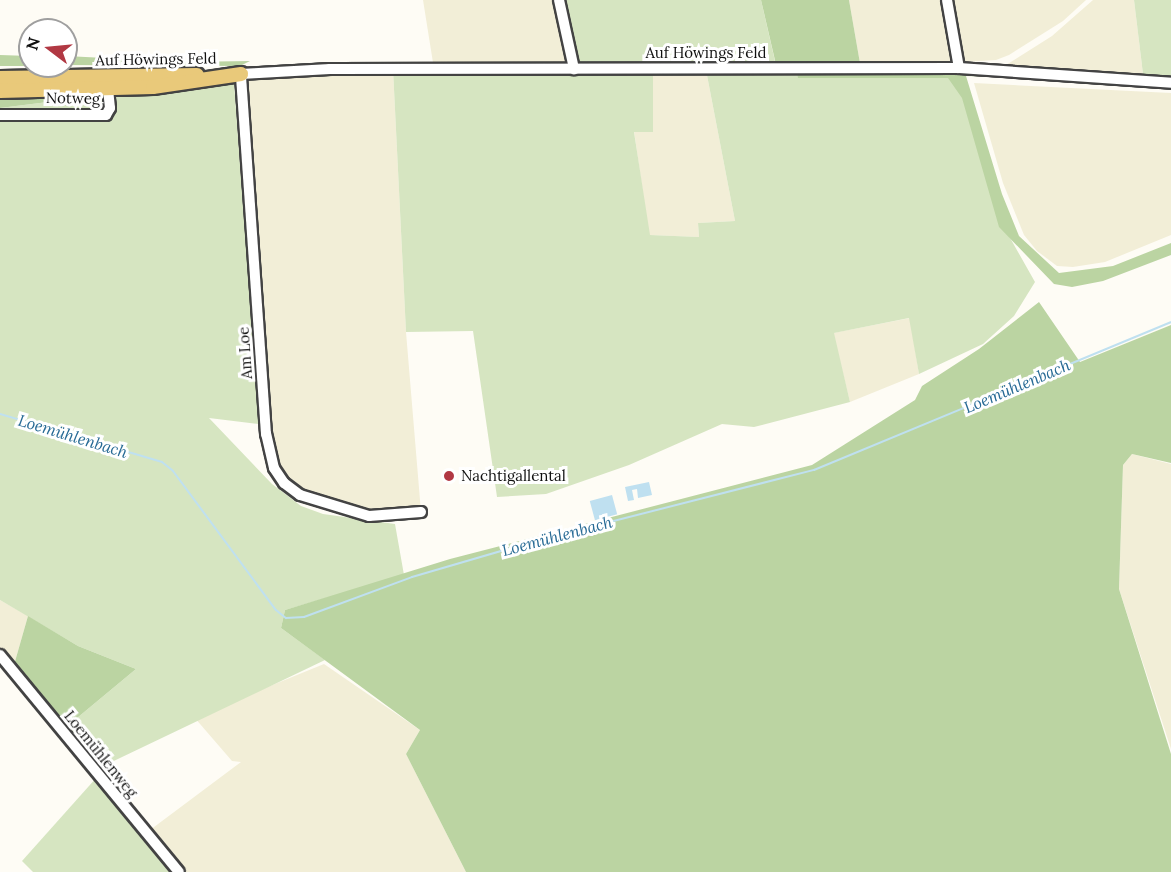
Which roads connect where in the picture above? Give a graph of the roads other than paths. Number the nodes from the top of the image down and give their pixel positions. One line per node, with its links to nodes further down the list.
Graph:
1 (559, 0): 4 (street)
2 (947, 0): 3 (street)
3 (959, 68): 4 (street, Auf Höwings Feld); 8 (street, Auf Höwings Feld)
4 (574, 69): 5 (street, Auf Höwings Feld)
5 (241, 74): 7 (main road, Auf Höwings Feld); 11 (street, Am Loe)
6 (0, 78): 7 (main road, Auf Höwings Feld)
7 (107, 83): 9 (main road, Auf Höwings Feld); 10 (street, Notweg)
8 (1171, 83)
9 (0, 92)
10 (0, 115)
11 (421, 512)
12 (0, 655): 13 (street, Loemühlenweg)
13 (179, 872)

